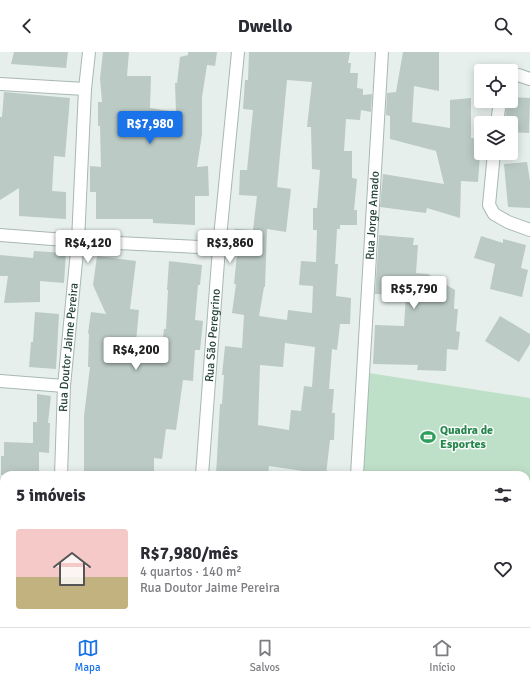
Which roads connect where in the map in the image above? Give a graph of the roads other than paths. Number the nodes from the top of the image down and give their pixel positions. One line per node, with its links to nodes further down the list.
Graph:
1 (89, 52): 7 (street, Rua Doutor Jaime Pereira)
2 (238, 52): 12 (street, Rua São Peregrino)
3 (382, 52): 17 (street, Rua Jorge Amado)
4 (518, 75): 5 (street)
5 (530, 79)
6 (0, 84): 7 (street)
7 (85, 89): 11 (street, Rua Doutor Jaime Pereira)
8 (493, 160): 9 (street)
9 (530, 230)
10 (0, 235): 11 (street)
11 (78, 242): 12 (street); 14 (street, Rua Doutor Jaime Pereira)
12 (219, 248): 16 (street, Rua São Peregrino)
13 (0, 381): 14 (street)
14 (64, 386): 15 (street, Rua Doutor Jaime Pereira)
15 (62, 471)
16 (202, 471)
17 (358, 471)

